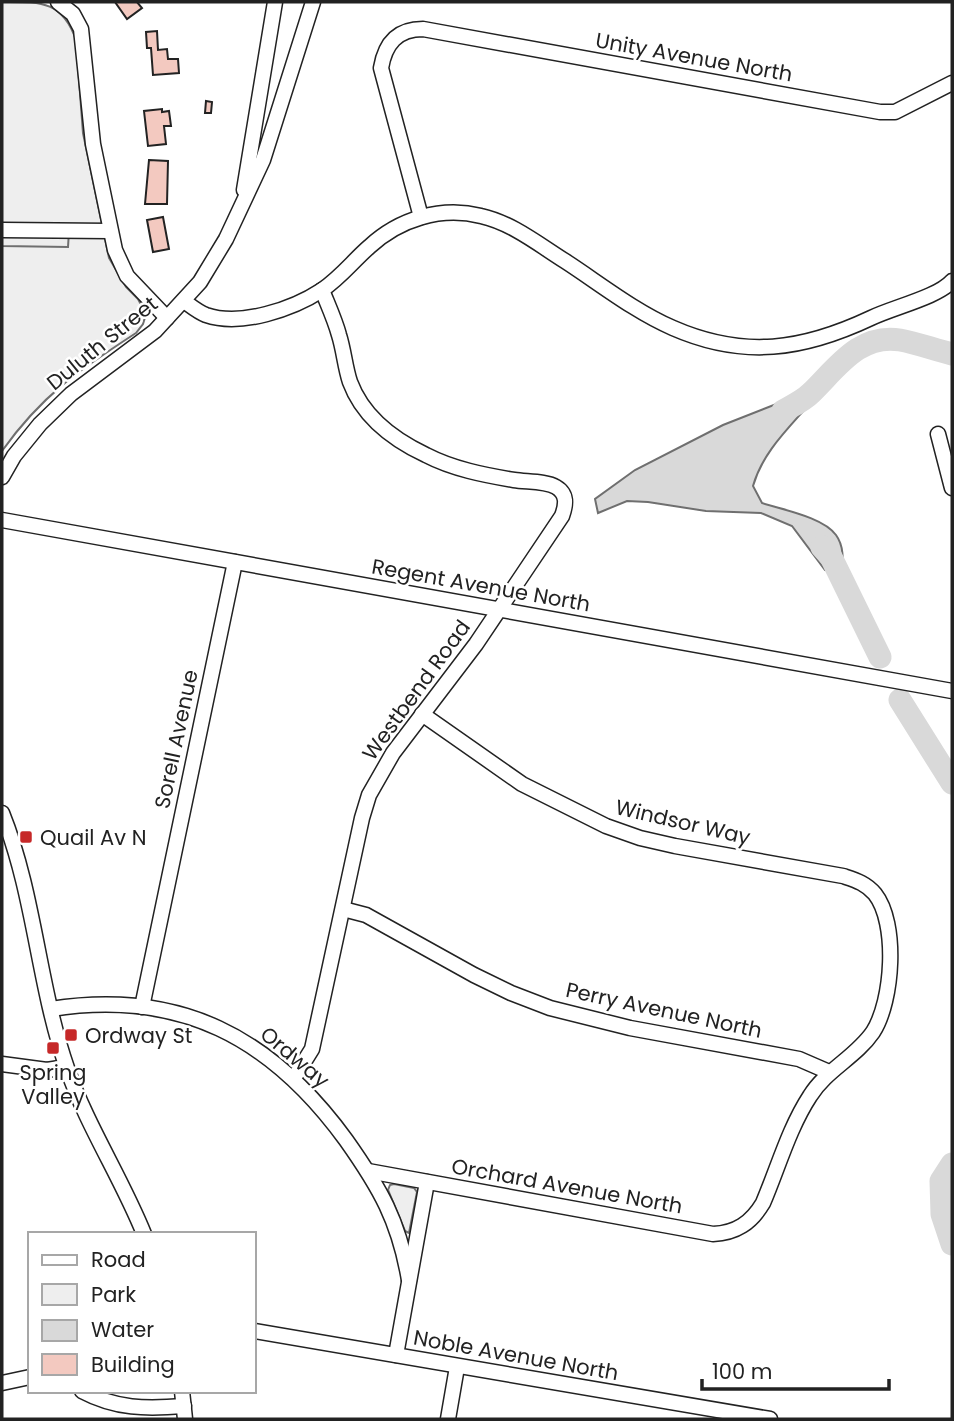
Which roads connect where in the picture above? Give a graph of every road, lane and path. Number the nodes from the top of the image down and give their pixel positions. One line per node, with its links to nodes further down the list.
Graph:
1 (58, 2): 8 (street)
2 (275, 2): 5 (street, Duluth Street)
3 (313, 2): 5 (street, Duluth Street)
4 (952, 83): 6 (street, Unity Avenue North)
5 (243, 202): 11 (street, Duluth Street)
6 (421, 217): 9 (street); 10 (street)
7 (2, 230): 8 (street)
8 (110, 231): 12 (street)
9 (952, 281)
10 (322, 290): 11 (street); 18 (street, Westbend Road)
11 (184, 301): 12 (street, Duluth Street)
12 (167, 318): 14 (street, Duluth Street)
13 (938, 434): 15 (street)
14 (2, 477)
15 (952, 488)
16 (2, 520): 17 (street, Regent Avenue North)
17 (235, 562): 18 (street, Regent Avenue North); 24 (street, Sorell Avenue)
18 (499, 610): 19 (street, Regent Avenue North); 20 (street, Westbend Road)
19 (952, 691)
20 (422, 714): 23 (street, Westbend Road); 28 (street, Windsor Way)
21 (2, 813): 22 (street)
22 (5, 831): 25 (street)
23 (343, 909): 28 (street, Perry Avenue North); 29 (street, Westbend Road)
24 (142, 1007): 25 (street, Ordway); 29 (street, Ordway)
25 (51, 1009): 27 (street)
26 (2, 1063): 27 (street)
27 (66, 1067): 32 (street)
28 (829, 1072): 31 (street, Orchard Avenue North)
29 (294, 1078): 30 (street, Ordway)
30 (368, 1171): 31 (street, Orchard Avenue North); 33 (street, Ordway)
31 (427, 1182): 33 (street, Ordway)
32 (143, 1232)
33 (409, 1280): 35 (street, Ordway)
34 (256, 1331): 35 (street, Noble Avenue North)
35 (396, 1355): 36 (street, Noble Avenue North)
36 (457, 1367): 41 (street, Noble Avenue North); 42 (street)
37 (28, 1377): 38 (street)
38 (2, 1383)
39 (87, 1393): 40 (street)
40 (183, 1406)
41 (730, 1416): 43 (street, Noble Avenue North)
42 (448, 1419)
43 (770, 1419)

